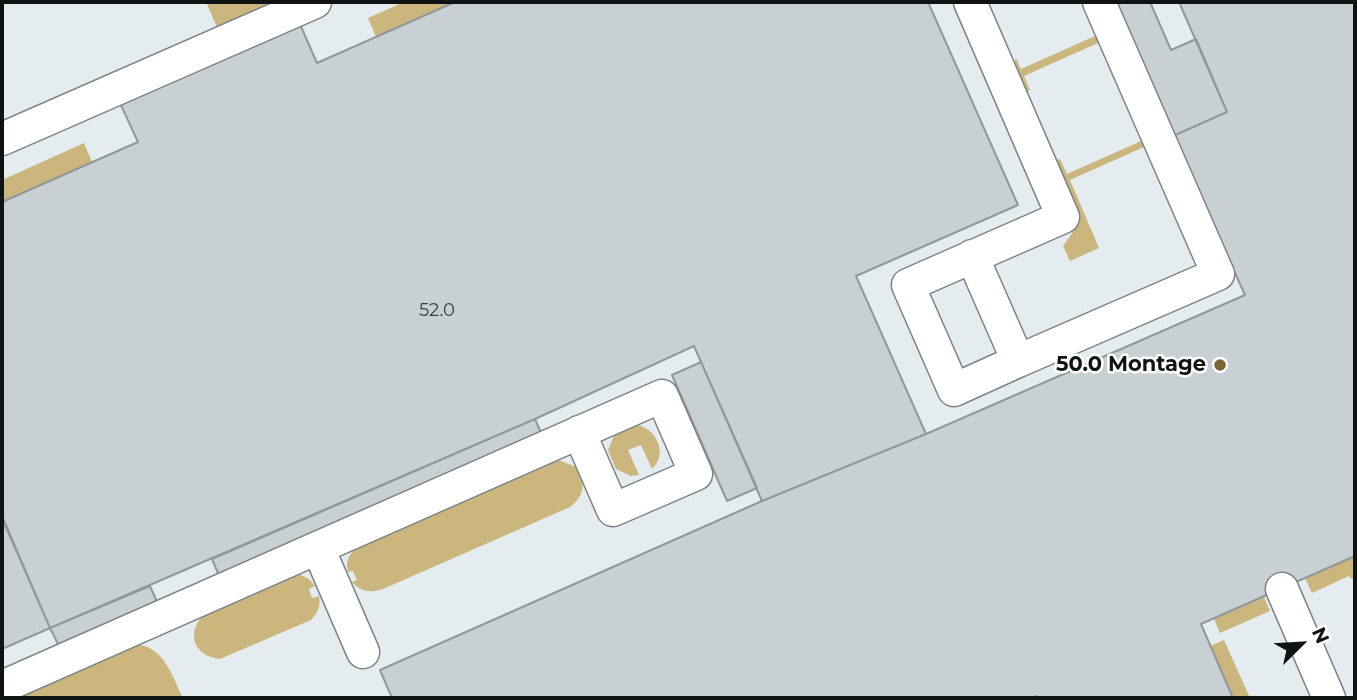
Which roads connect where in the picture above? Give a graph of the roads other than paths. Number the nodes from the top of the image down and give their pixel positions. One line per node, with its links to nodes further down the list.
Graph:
1 (315, 2): 4 (lane)
2 (970, 2): 5 (lane)
3 (1100, 2): 6 (lane)
4 (2, 139)
5 (972, 256): 6 (lane); 6 (lane)
6 (1018, 361)
7 (579, 432): 8 (lane)
8 (318, 548): 10 (lane); 11 (lane)
9 (1282, 589): 12 (lane)
10 (363, 652)
11 (2, 687)
12 (1329, 698)

